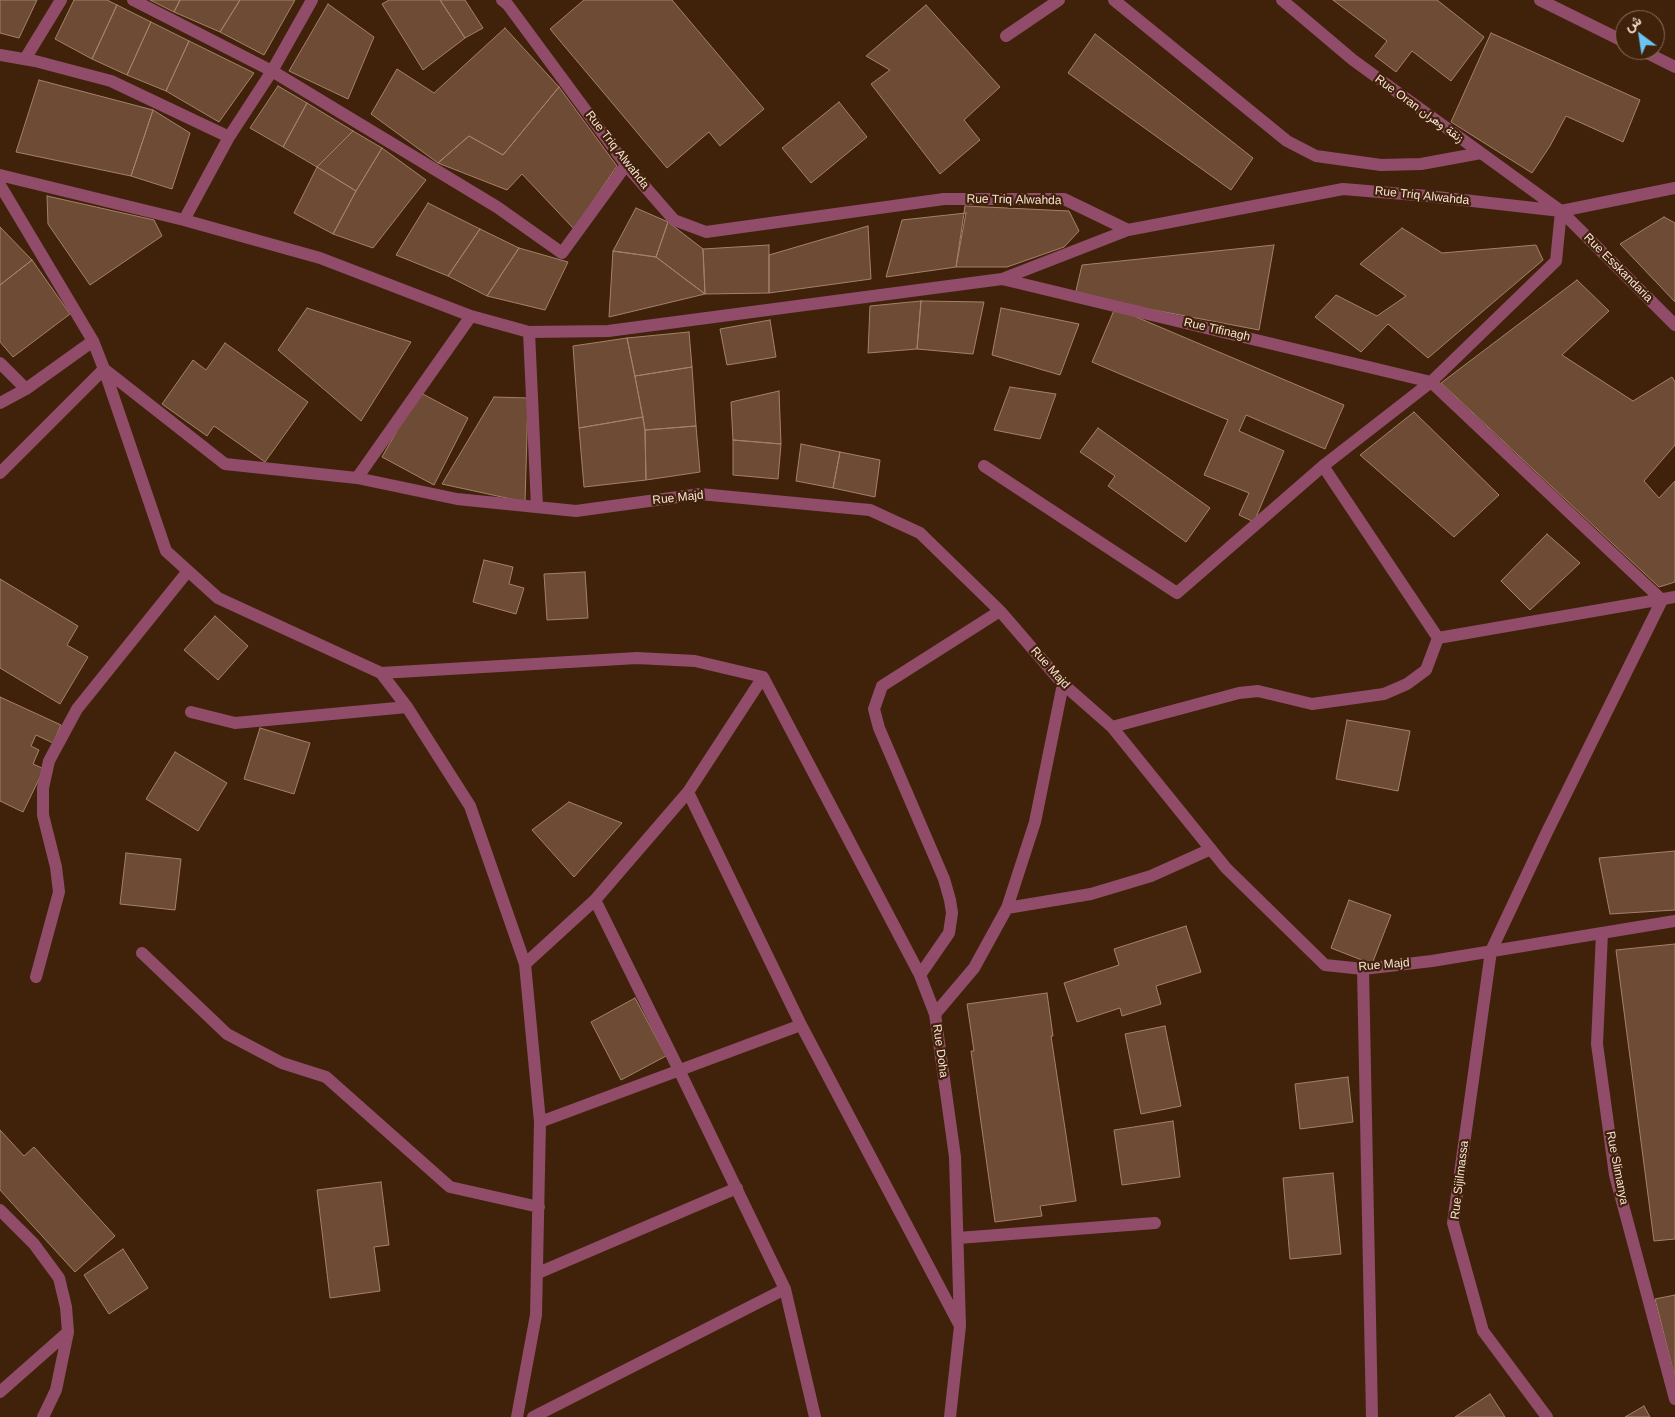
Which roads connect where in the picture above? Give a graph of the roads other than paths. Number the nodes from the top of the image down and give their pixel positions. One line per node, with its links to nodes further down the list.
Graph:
1 (61, 0): 12 (street)
2 (133, 0): 15 (street)
3 (312, 0): 15 (street)
4 (1059, 0): 9 (street)
5 (1114, 0): 17 (street)
6 (1282, 0): 17 (street, Rue Oran زنقة وهران)
7 (1540, 0): 10 (street)
8 (508, 2): 18 (street, Rue Triq Alwahda)
9 (1006, 36)
10 (1615, 37)
11 (0, 55): 12 (street)
12 (25, 59): 16 (street)
13 (1661, 60): 14 (street)
14 (1675, 67)
15 (272, 71): 16 (street); 18 (street)
16 (229, 137): 23 (street)
17 (1481, 153): 22 (street, Rue Oran زنقة وهران)
18 (626, 165): 24 (street, Rue Triq Alwahda)
19 (0, 174): 23 (street)
20 (0, 184): 29 (street)
21 (1675, 188): 22 (street, Rue Triq Alwahda)
22 (1561, 211): 24 (street, Rue Triq Alwahda); 27 (street, Rue Esskandaria); 32 (street)
23 (184, 220): 26 (street)
24 (1128, 230): 25 (street)
25 (1002, 279): 28 (street); 32 (street, Rue Tifinagh)
26 (471, 316): 28 (street); 38 (street)
27 (1675, 325)
28 (529, 332): 39 (street)
29 (93, 341): 31 (street); 33 (street)
30 (0, 363): 33 (street)
31 (104, 369): 37 (street); 38 (street, Rue Majd); 40 (street)
32 (1431, 382): 36 (street); 42 (street)
33 (26, 388): 34 (street)
34 (0, 403)
35 (984, 466): 36 (street)
36 (1324, 466): 44 (street)
37 (0, 473)
38 (358, 478): 39 (street, Rue Majd)
39 (537, 507): 43 (street, Rue Majd)
40 (188, 571): 45 (street); 62 (street)
41 (1675, 597): 42 (street)
42 (1662, 600): 44 (street); 57 (street, Rue Sijilmassa)
43 (1000, 611): 47 (street, Rue Majd); 61 (street)
44 (1438, 638): 50 (street)
45 (381, 673): 46 (street); 48 (street)
46 (763, 677): 51 (street); 61 (street)
47 (1063, 684): 50 (street, Rue Majd); 54 (street, Rue Doha)
48 (407, 707): 49 (street); 59 (street)
49 (191, 712)
50 (1112, 727): 52 (street, Rue Majd)
51 (688, 792): 53 (street); 64 (street)
52 (1211, 849): 54 (street); 60 (street, Rue Majd)
53 (595, 900): 59 (street); 65 (street)
54 (1007, 908): 63 (street, Rue Doha)
55 (1675, 921): 56 (street, Rue Majd)
56 (1602, 933): 57 (street, Rue Majd); 77 (street, Rue Slimanya)
57 (1491, 951): 60 (street, Rue Majd); 84 (street, Rue Sijilmassa)
58 (142, 953): 68 (street)
59 (525, 964): 66 (street)
60 (1363, 969): 83 (street)
61 (920, 975): 63 (street)
62 (36, 977)
63 (935, 1014): 71 (street, Rue Doha)
64 (801, 1025): 65 (street); 74 (street)
65 (679, 1070): 66 (street); 67 (street)
66 (540, 1122): 68 (street)
67 (737, 1188): 72 (street); 73 (street)
68 (539, 1207): 72 (street)
69 (0, 1210): 75 (street)
70 (1155, 1224): 71 (street)
71 (958, 1238): 74 (street, Rue Doha)
72 (538, 1273): 79 (street)
73 (785, 1289): 80 (street); 81 (street)
74 (960, 1326): 82 (street, Rue Doha)
75 (68, 1332): 76 (street); 78 (street)
76 (0, 1392)
77 (1675, 1399)
78 (43, 1417)
79 (517, 1417)
80 (533, 1417)
81 (815, 1417)
82 (950, 1417)
83 (1372, 1417)
84 (1547, 1417)

